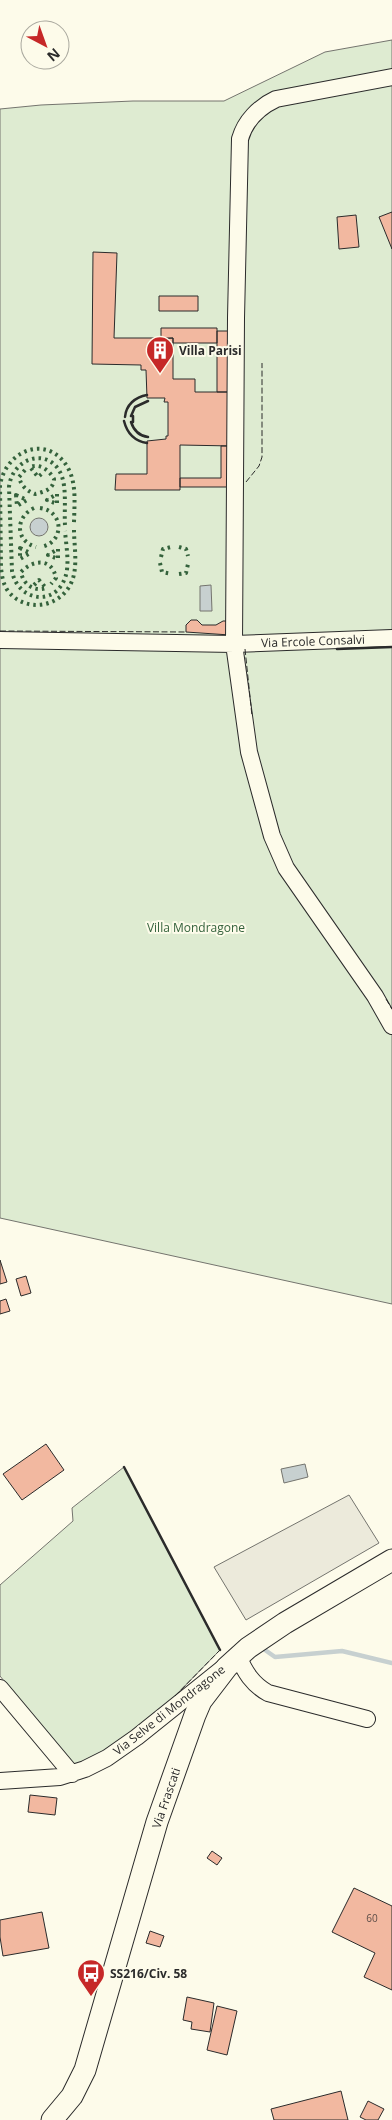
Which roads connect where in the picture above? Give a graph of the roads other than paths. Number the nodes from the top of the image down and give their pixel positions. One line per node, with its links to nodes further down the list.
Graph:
1 (392, 77): 4 (street)
2 (392, 638): 4 (street, Via Ercole Consalvi)
3 (0, 640): 4 (street, Via Ercole Consalvi)
4 (234, 644): 5 (street)
5 (392, 1026)
6 (392, 1560): 7 (main road, Via Frascati)
7 (238, 1656): 9 (street); 10 (street, Via Selve di Mondragone); 12 (main road, Via Frascati)
8 (0, 1688): 10 (street)
9 (366, 1720)
10 (72, 1774): 11 (street, Via Selve di Mondragone)
11 (0, 1781)
12 (52, 2120)

